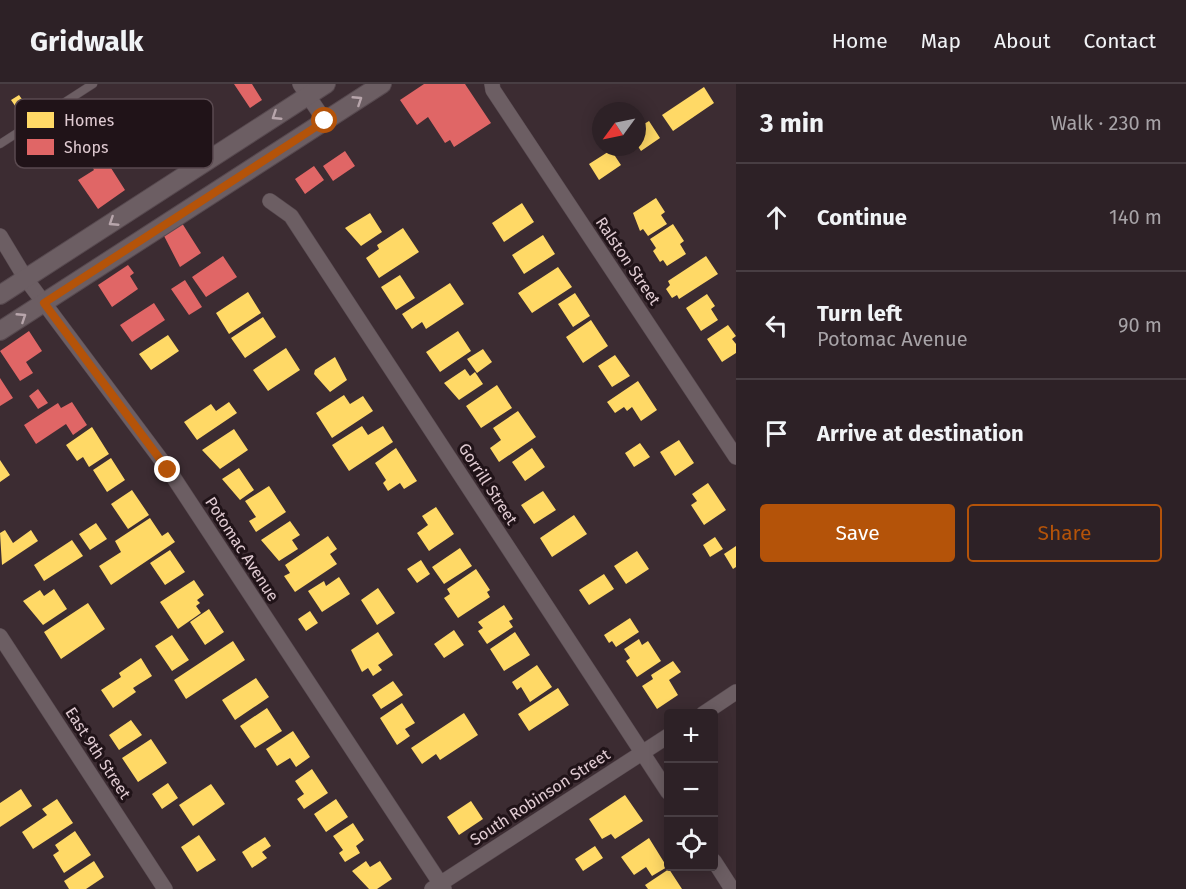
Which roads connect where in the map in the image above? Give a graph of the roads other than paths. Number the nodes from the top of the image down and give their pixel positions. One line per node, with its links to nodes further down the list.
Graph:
1 (93, 84): 6 (lane)
2 (326, 84): 5 (street)
3 (382, 84): 7 (street, one-way to 3)
4 (492, 84): 18 (street, Ralston Street)
5 (304, 90): 7 (street); 10 (street, one-way to 10)
6 (70, 99)
7 (325, 121): 16 (street)
8 (15, 134): 9 (lane)
9 (0, 144)
10 (213, 152)
11 (189, 168): 14 (street, one-way to 14)
12 (270, 201): 23 (street, Gorrill Street)
13 (1, 241): 14 (street, Potomac Avenue)
14 (26, 279): 15 (street); 16 (street, Potomac Avenue)
15 (0, 295)
16 (44, 303): 17 (street, one-way to 16); 26 (street, Potomac Avenue)
17 (0, 331)
18 (736, 457)
19 (0, 636): 27 (street, East 9th Street)
20 (736, 692): 21 (street)
21 (710, 709)
22 (664, 739): 23 (street, South Robinson Street)
23 (642, 753): 24 (street, Gorrill Street); 26 (street, South Robinson Street)
24 (664, 785)
25 (718, 867): 28 (street)
26 (438, 887)
27 (165, 889)
28 (732, 889)

